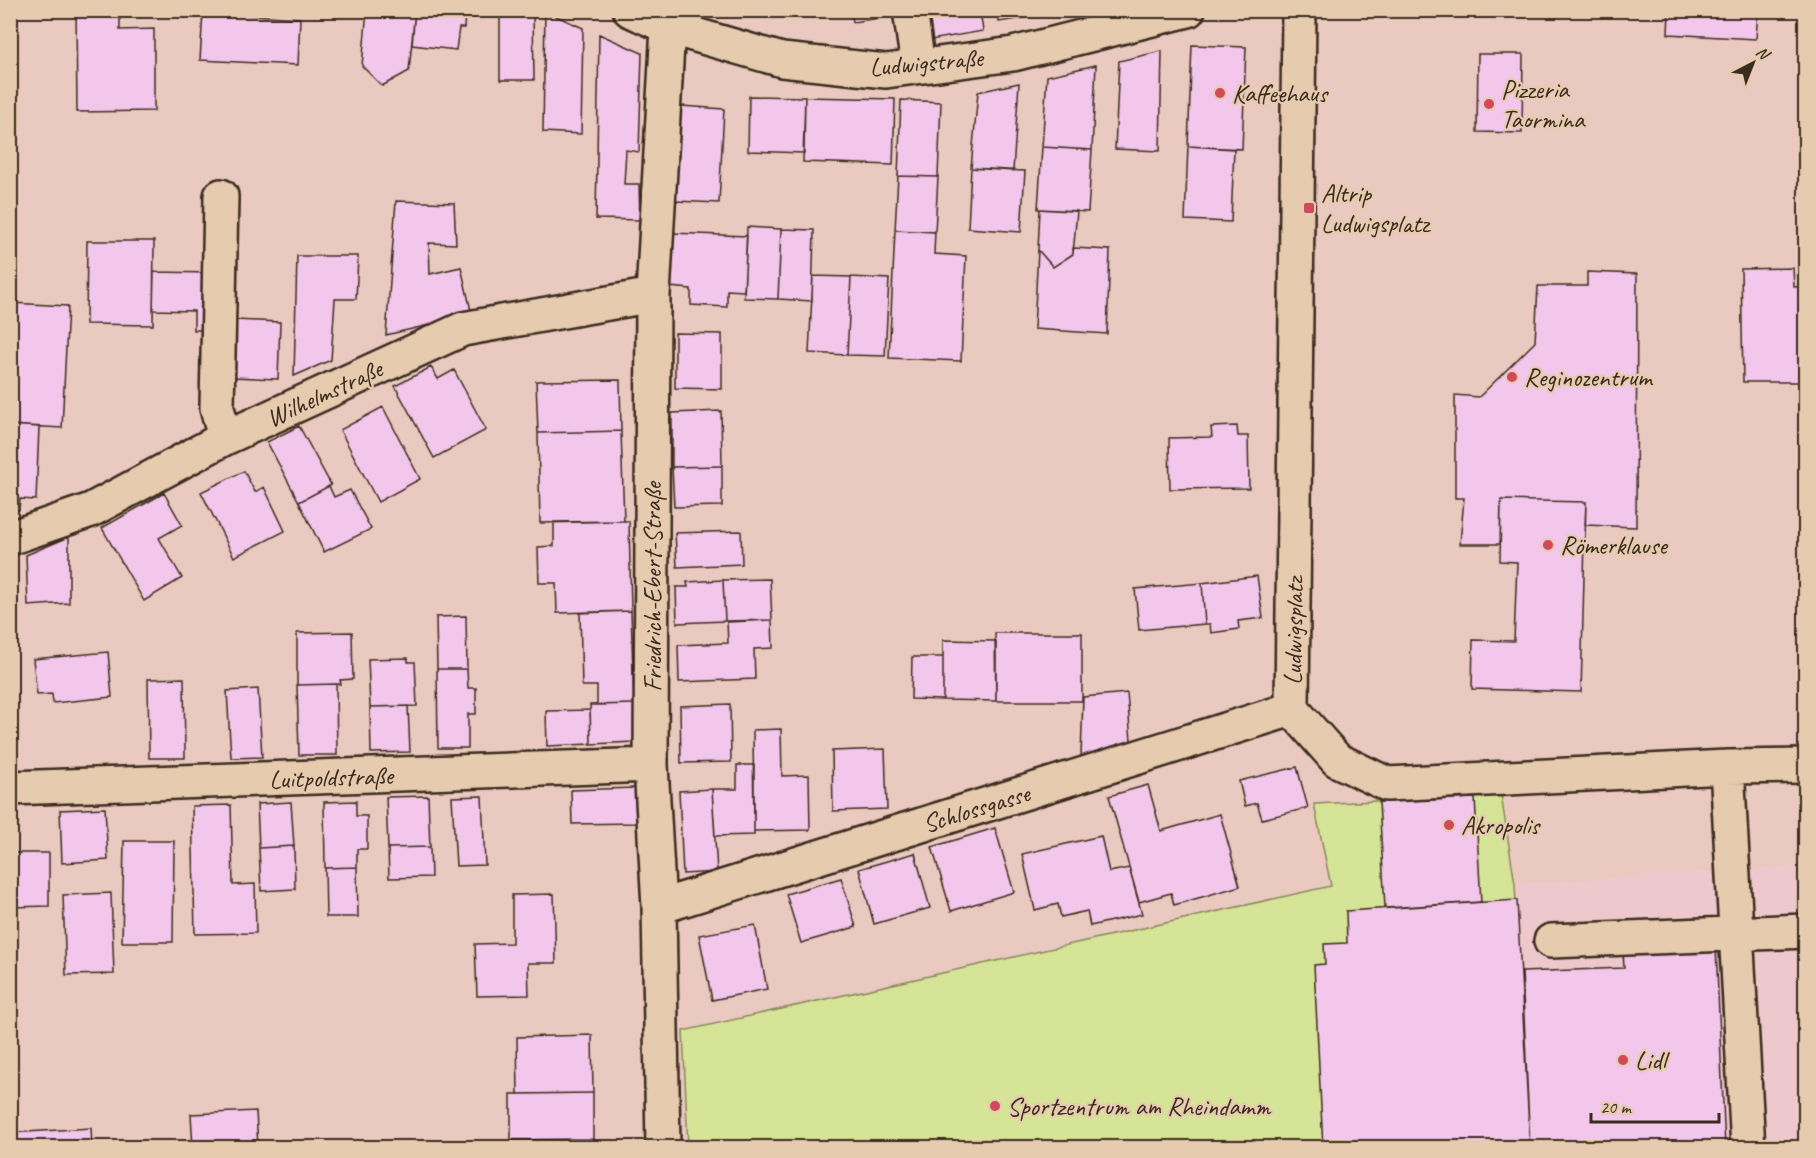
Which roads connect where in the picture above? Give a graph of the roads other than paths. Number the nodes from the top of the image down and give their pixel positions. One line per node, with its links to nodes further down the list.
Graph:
1 (630, 10): 5 (street, Ludwigstraße)
2 (910, 10): 6 (street)
3 (1188, 10): 6 (street, Ludwigstraße)
4 (1299, 10): 11 (street, Ludwigsplatz)
5 (668, 27): 6 (street, Ludwigstraße); 8 (street, Friedrich-Ebert-Straße)
6 (918, 66)
7 (221, 196): 9 (street)
8 (653, 295): 9 (street, Wilhelmstraße); 12 (street, Friedrich-Ebert-Straße)
9 (225, 438): 10 (street, Wilhelmstraße)
10 (10, 538)
11 (1292, 709): 14 (street, Ludwigsplatz); 16 (street, Schlossgasse)
12 (651, 765): 15 (street, Luitpoldstraße); 16 (street, Friedrich-Ebert-Straße)
13 (1806, 766): 14 (street, Ludwigsplatz)
14 (1726, 767): 18 (street)
15 (10, 788)
16 (659, 907): 20 (street, Friedrich-Ebert-Straße)
17 (1806, 931): 18 (street)
18 (1738, 933): 19 (street); 21 (street)
19 (1551, 941)
20 (663, 1148)
21 (1748, 1148)

